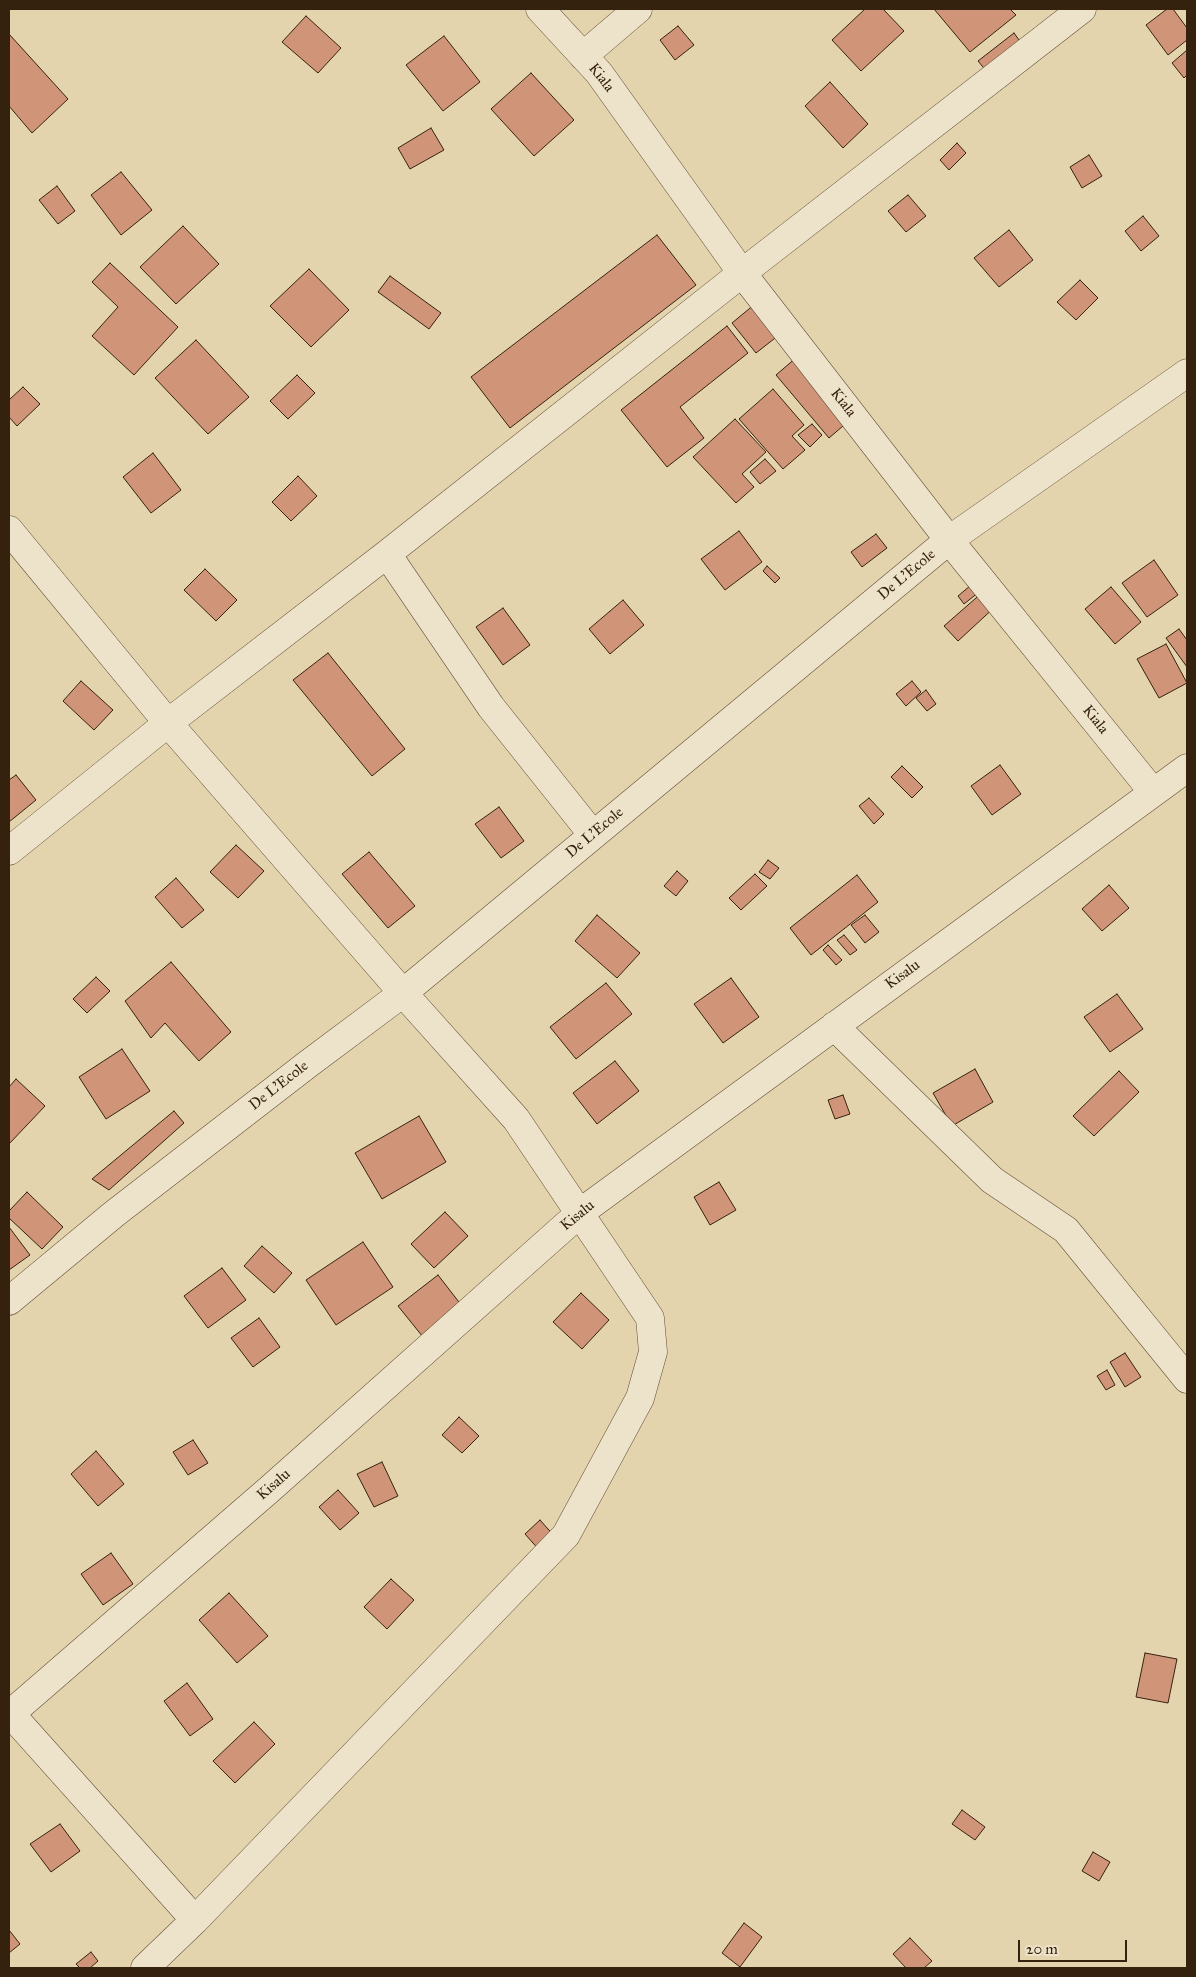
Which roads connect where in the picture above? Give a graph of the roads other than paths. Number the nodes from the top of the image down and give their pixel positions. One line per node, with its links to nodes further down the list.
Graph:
1 (540, 9): 4 (street, Kiala)
2 (638, 9): 4 (street)
3 (1082, 9): 5 (street)
4 (583, 56): 5 (street, Kiala)
5 (742, 273): 8 (street, Kiala); 9 (street)
6 (1187, 373): 8 (street, De L'Ecole)
7 (9, 530): 10 (street)
8 (949, 540): 12 (street, Kiala); 13 (street, De L'Ecole)
9 (387, 554): 10 (street); 13 (street)
10 (168, 723): 14 (street); 15 (street)
11 (1187, 768): 12 (street, Kisalu)
12 (1153, 792): 16 (street, Kisalu)
13 (593, 835): 15 (street, De L'Ecole)
14 (9, 851)
15 (403, 993): 17 (street); 18 (street, De L'Ecole)
16 (834, 1026): 17 (street, Kisalu); 19 (street)
17 (580, 1212): 20 (street, Kisalu); 21 (street)
18 (9, 1301)
19 (1187, 1379)
20 (9, 1714): 21 (street)
21 (195, 1920): 22 (street)
22 (145, 1968)

